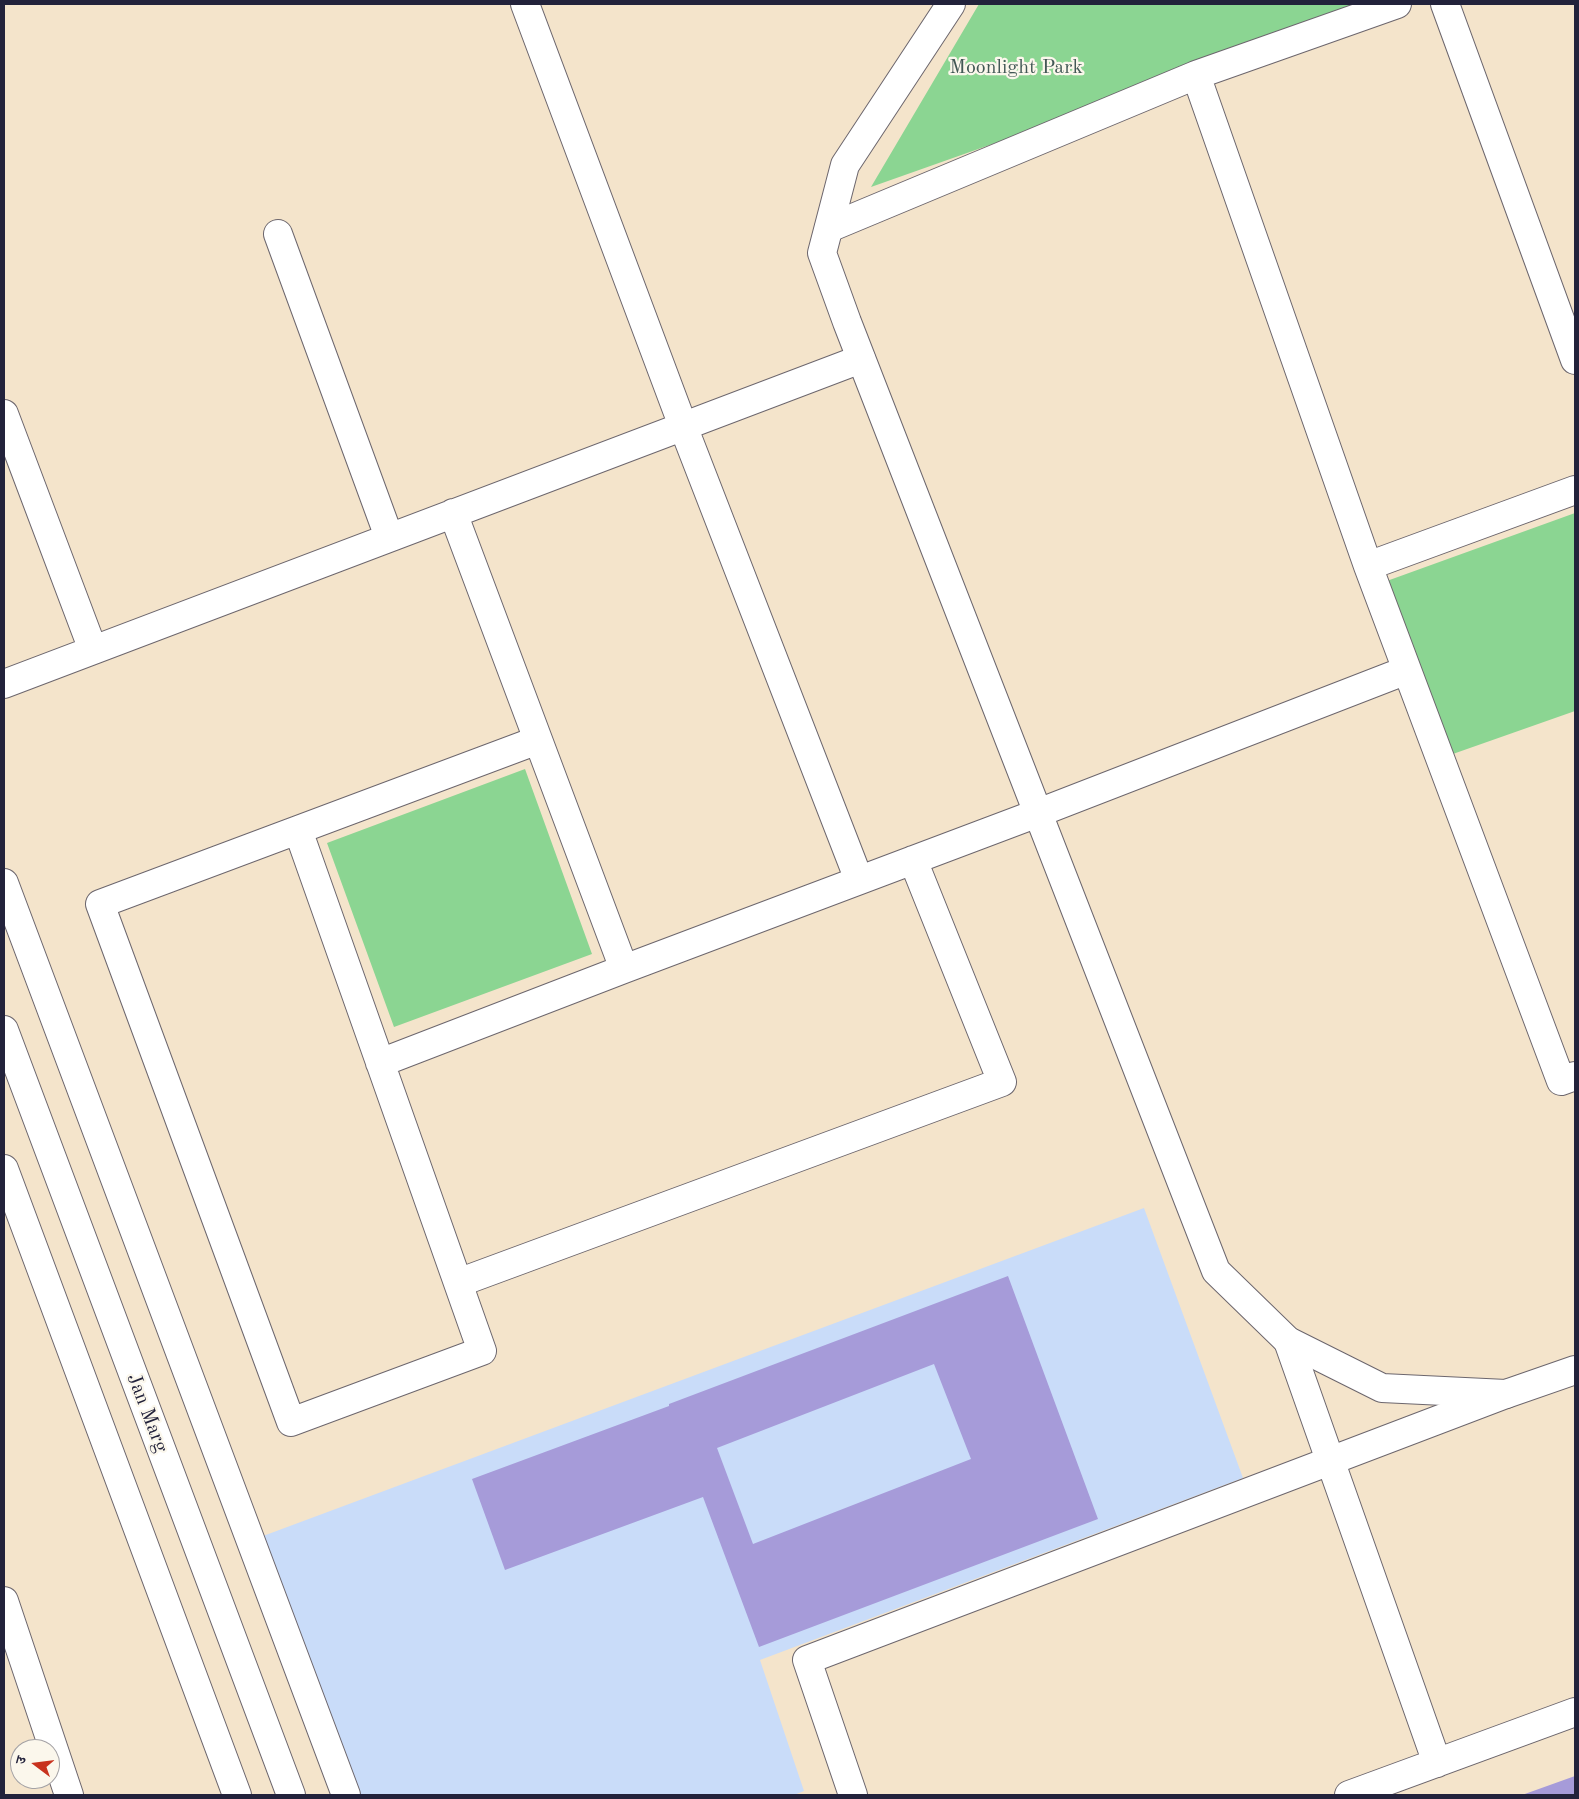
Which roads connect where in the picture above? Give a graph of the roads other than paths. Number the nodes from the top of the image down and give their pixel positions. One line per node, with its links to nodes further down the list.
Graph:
1 (525, 4): 12 (street)
2 (951, 4): 7 (street)
3 (1397, 4): 5 (street)
4 (1445, 4): 10 (street)
5 (1355, 11): 6 (street)
6 (1196, 75): 7 (street); 16 (street)
7 (828, 228): 9 (street)
8 (278, 234): 15 (street)
9 (861, 359): 12 (street); 21 (street)
10 (1575, 360)
11 (4, 414): 17 (street)
12 (683, 426): 14 (street); 24 (street)
13 (1575, 490): 16 (street)
14 (453, 513): 15 (street); 20 (street)
15 (389, 537): 17 (street)
16 (1368, 566): 18 (street)
17 (93, 650): 19 (street)
18 (1407, 670): 21 (street); 29 (street)
19 (4, 684)
20 (538, 740): 22 (street); 26 (street)
21 (1038, 813): 23 (street); 32 (street)
22 (298, 830): 28 (street); 31 (street)
23 (913, 860): 24 (street); 31 (street)
24 (859, 880): 26 (street)
25 (4, 884): 42 (street)
26 (624, 969): 28 (street)
27 (4, 1030): 41 (street, Jan Marg)
28 (380, 1063): 31 (street)
29 (1575, 1076)
30 (4, 1170): 40 (street)
31 (458, 1283)
32 (1288, 1341): 34 (street); 35 (street)
33 (1575, 1370): 34 (street)
34 (1506, 1394): 35 (street)
35 (1330, 1461): 38 (street); 43 (street)
36 (4, 1602): 39 (street)
37 (1575, 1712): 38 (street)
38 (1437, 1762): 44 (street)
39 (69, 1795)
40 (238, 1795)
41 (291, 1795)
42 (346, 1795)
43 (853, 1795)
44 (1349, 1795)

